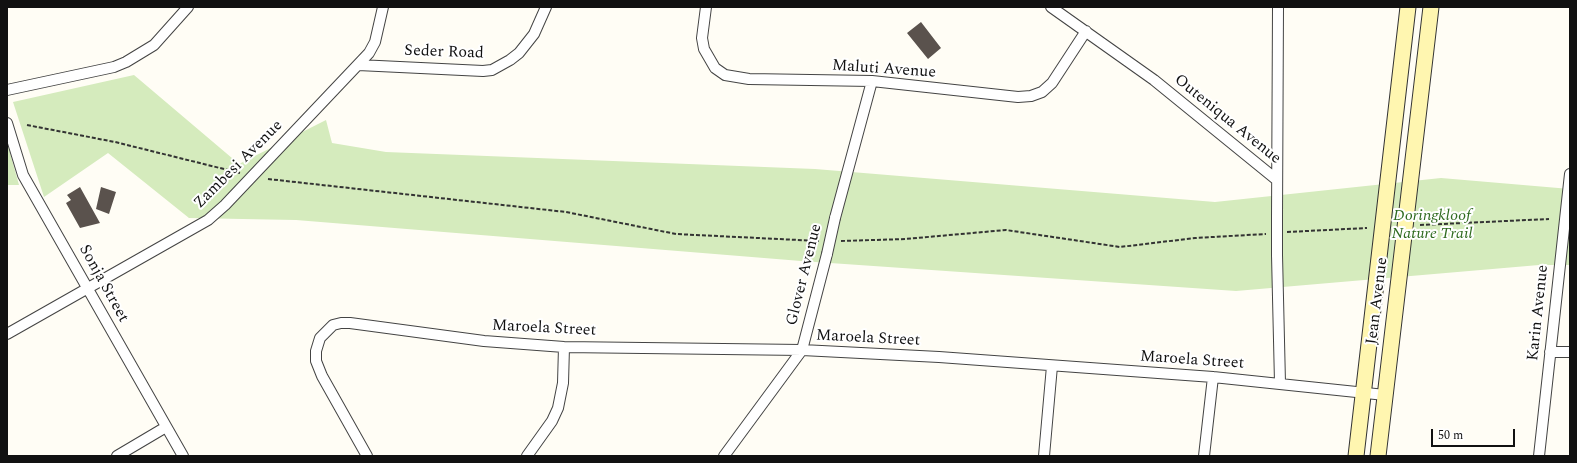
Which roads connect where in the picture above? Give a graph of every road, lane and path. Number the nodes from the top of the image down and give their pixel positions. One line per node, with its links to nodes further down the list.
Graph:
1 (188, 7): 12 (street)
2 (383, 7): 10 (street, Zambesi Avenue)
3 (546, 7): 10 (street, Seder Road)
4 (706, 7): 11 (street, Maluti Avenue)
5 (1051, 7): 9 (street, Outeniqua Avenue)
6 (1278, 7): 18 (street)
7 (1408, 7): 36 (main road, Jean Avenue)
8 (1431, 7): 27 (main road, Jean Avenue)
9 (1086, 31): 11 (street, Maluti Avenue); 18 (street, Outeniqua Avenue)
10 (358, 65): 26 (street, Zambesi Avenue)
11 (872, 81): 30 (street, Glover Avenue, bridge)
12 (7, 90)
13 (7, 123): 26 (street, Sonja Street)
14 (27, 125): 15 (path)
15 (240, 173)
16 (1570, 174): 31 (street, Karin Avenue)
17 (268, 179): 24 (path)
18 (1277, 180): 35 (street, Outeniqua Avenue, bridge)
19 (1549, 219): 20 (path)
20 (1420, 225)
21 (1367, 228): 23 (path)
22 (1273, 233): 25 (path)
23 (1281, 233)
24 (827, 241)
25 (834, 241)
26 (88, 289): 28 (street, Zambesi Avenue); 38 (street, Sonja Street)
27 (1396, 304): 36 (main road); 37 (main road, Jean Avenue)
28 (7, 334)
29 (564, 347): 30 (street, Maroela Street); 41 (street, Maroela Street); 42 (street)
30 (802, 350): 33 (street, Maroela Street); 43 (street, Glover Avenue)
31 (1550, 352): 32 (street); 48 (street, Karin Avenue)
32 (1570, 352)
33 (1052, 366): 34 (street, Maroela Street); 44 (street)
34 (1213, 377): 35 (street, Maroela Street); 45 (street)
35 (1280, 383): 36 (street, Maroela Street)
36 (1363, 393): 37 (street, Maroela Street); 46 (main road, Jean Avenue)
37 (1385, 395): 47 (main road, Jean Avenue)
38 (166, 427): 39 (street); 40 (street, Sonja Street)
39 (117, 456)
40 (183, 456)
41 (366, 456)
42 (527, 456)
43 (724, 456)
44 (1044, 456)
45 (1204, 456)
46 (1356, 456)
47 (1378, 456)
48 (1539, 456)

